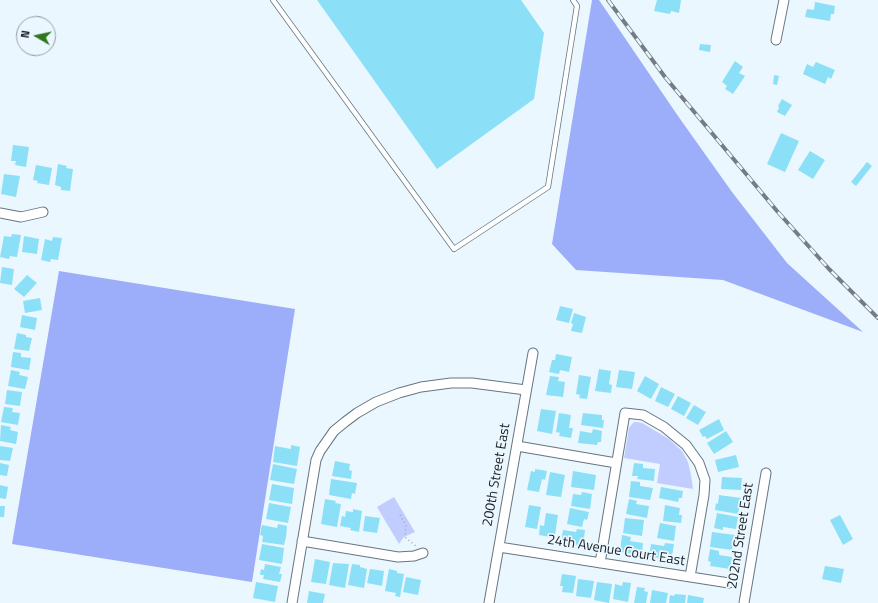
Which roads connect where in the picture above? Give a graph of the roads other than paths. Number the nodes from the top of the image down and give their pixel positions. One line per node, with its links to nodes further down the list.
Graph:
1 (273, 0): 2 (lane)
2 (573, 0)
3 (784, 0): 4 (street)
4 (776, 40)
5 (43, 212): 6 (street)
6 (0, 213)
7 (533, 353): 8 (street, 200th Street East)
8 (526, 390): 9 (street, 200th Street East); 12 (street)
9 (517, 446): 10 (street); 13 (street, 200th Street East)
10 (616, 463): 15 (street); 16 (street)
11 (766, 473): 20 (street, 202nd Street East)
12 (302, 541): 14 (street); 18 (street)
13 (499, 546): 15 (street, 24th Avenue Court East); 19 (street, 200th Street East)
14 (423, 553)
15 (600, 563): 16 (street, 24th Avenue Court East)
16 (690, 577): 17 (street, 24th Avenue Court East)
17 (729, 583)
18 (292, 603)
19 (489, 603)
20 (744, 603)

